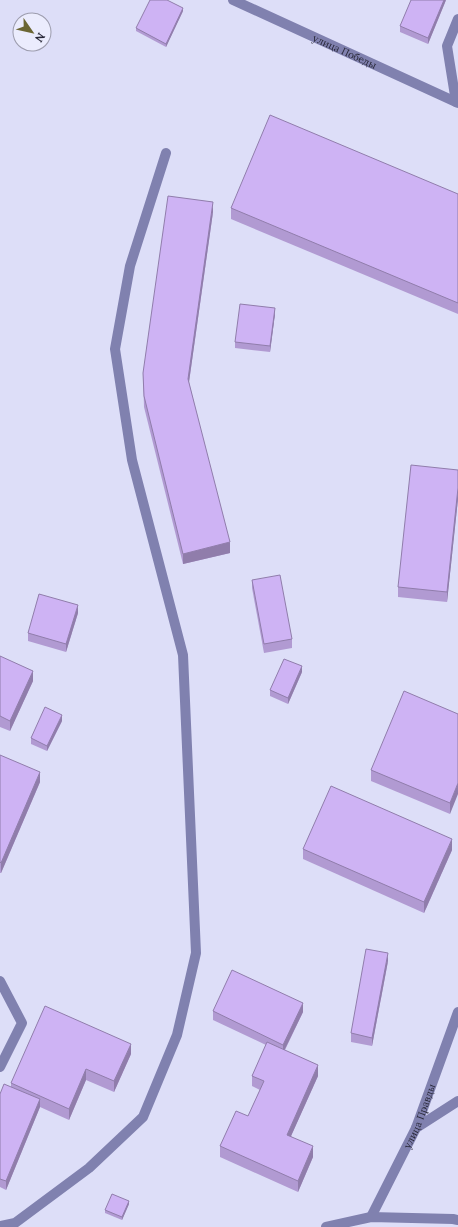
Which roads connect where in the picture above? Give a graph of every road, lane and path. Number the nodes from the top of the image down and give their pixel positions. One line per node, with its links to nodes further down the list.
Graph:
1 (232, 0): 3 (street, улица Победы)
2 (458, 19): 3 (street)
3 (457, 102)
4 (166, 153): 12 (street)
5 (0, 981): 7 (street)
6 (458, 1012): 9 (street, улица Правды)
7 (0, 1067)
8 (458, 1101): 9 (street)
9 (416, 1128): 10 (street, улица Правды)
10 (371, 1217): 11 (street); 13 (street)
11 (458, 1220)
12 (0, 1226)
13 (326, 1227)

